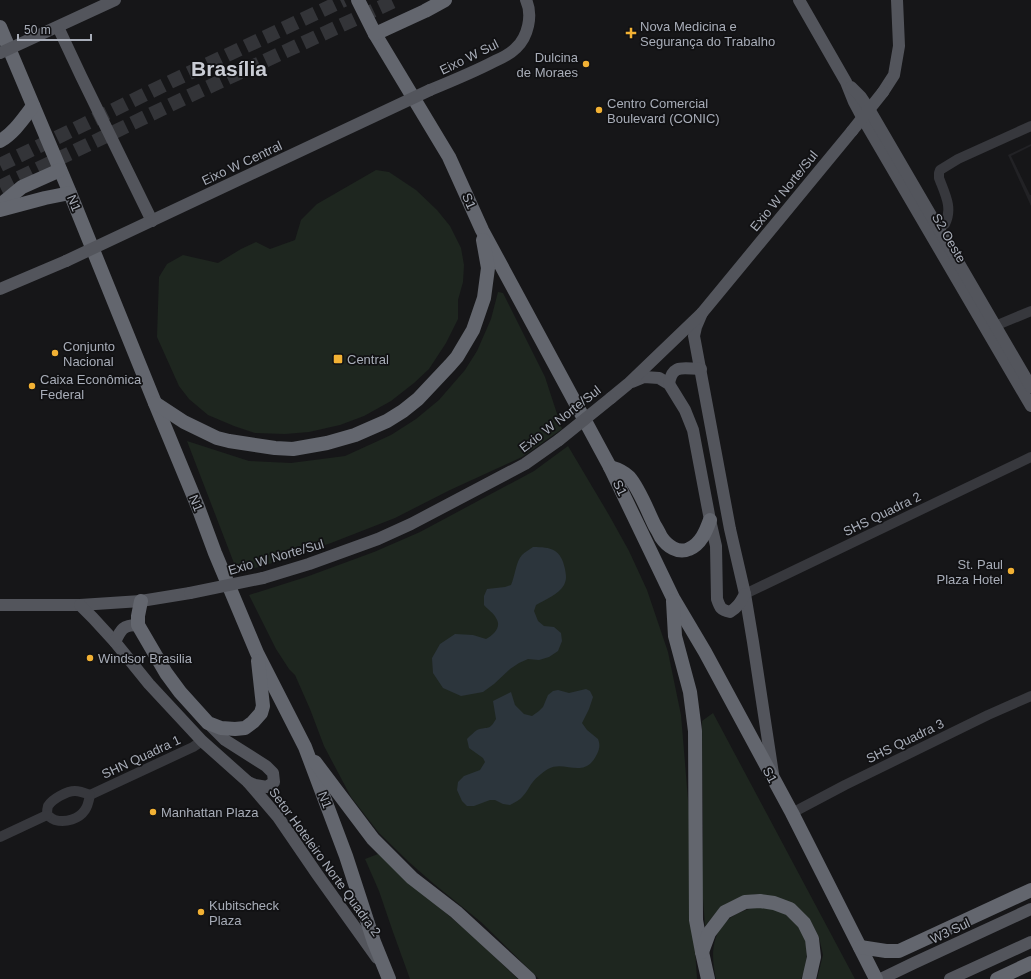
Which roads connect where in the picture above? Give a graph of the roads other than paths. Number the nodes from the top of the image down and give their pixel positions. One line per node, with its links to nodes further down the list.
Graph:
1 (115, 0): 8 (main road, bridge)
2 (358, 0): 9 (highway, S1)
3 (445, 0): 9 (highway)
4 (799, 0): 11 (main road, S2 Oeste)
5 (898, 0): 25 (main road, Exio W Norte/Sul, bridge)
6 (527, 2): 12 (main road, Eixo W Sul)
7 (0, 27): 13 (highway, N1)
8 (58, 27): 10 (main road, bridge); 20 (main road, bridge)
9 (375, 34): 22 (highway, S1)
10 (0, 53)
11 (846, 82): 21 (main road, S2 Oeste); 33 (main road, S2 Oeste)
12 (430, 90): 20 (main road, Eixo W Central, bridge)
13 (33, 106): 15 (highway); 16 (highway, N1)
14 (1031, 126): 21 (street)
15 (0, 141)
16 (60, 170): 17 (highway, N1); 18 (highway)
17 (70, 193): 19 (highway); 32 (highway, N1)
18 (0, 205)
19 (0, 210)
20 (152, 221): 23 (main road, Eixo W Central, bridge)
21 (937, 228): 26 (main road, S2 Oeste)
22 (482, 230): 32 (highway); 35 (highway, S1)
23 (0, 289)
24 (1031, 311): 26 (street)
25 (702, 312): 27 (main road); 29 (main road, Exio W Norte/Sul)
26 (995, 326): 28 (main road, S2 Oeste)
27 (701, 370): 30 (main road); 37 (main road)
28 (1027, 370): 31 (main road, S2 Oeste)
29 (628, 384): 30 (main road); 39 (main road, Exio W Norte/Sul, bridge)
30 (669, 384): 36 (main road)
31 (1031, 387)
32 (155, 403): 44 (highway, N1)
33 (1031, 406)
34 (1031, 457): 37 (street, SHS Quadra 2)
35 (610, 467): 36 (highway); 38 (highway, S1)
36 (710, 520): 37 (main road)
37 (745, 594): 50 (main road)
38 (672, 598): 50 (highway, S1); 59 (highway)
39 (141, 601): 40 (main road, Exio W Norte/Sul); 42 (highway)
40 (80, 605): 41 (main road, Exio W Norte/Sul); 43 (main road, Setor Hoteleiro Norte Quadra 2)
41 (0, 606)
42 (138, 625): 43 (main road); 46 (highway)
43 (115, 642): 47 (main road, Setor Hoteleiro Norte Quadra 2)
44 (257, 652): 46 (highway); 48 (highway, N1)
45 (1031, 696): 52 (street, SHS Quadra 3)
46 (208, 723): 49 (main road)
47 (202, 741): 49 (main road, Setor Hoteleiro Norte Quadra 2); 51 (street, SHN Quadra 1)
48 (304, 747): 62 (highway, N1); 63 (highway)
49 (248, 782): 62 (main road, Setor Hoteleiro Norte Quadra 2)
50 (775, 784): 52 (highway, S1)
51 (90, 795): 53 (street); 53 (street)
52 (792, 813): 58 (highway, S1)
53 (47, 816): 54 (street)
54 (0, 837)
55 (1031, 890): 58 (highway)
56 (1031, 909): 66 (main road, W3 Sul)
57 (1031, 942): 67 (main road)
58 (860, 947): 61 (highway, S1)
59 (702, 952): 64 (highway); 65 (highway)
60 (1031, 963): 68 (highway)
61 (873, 973)
62 (388, 975)
63 (528, 979)
64 (708, 979)
65 (809, 979)
66 (881, 979)
67 (950, 979)
68 (997, 979)

